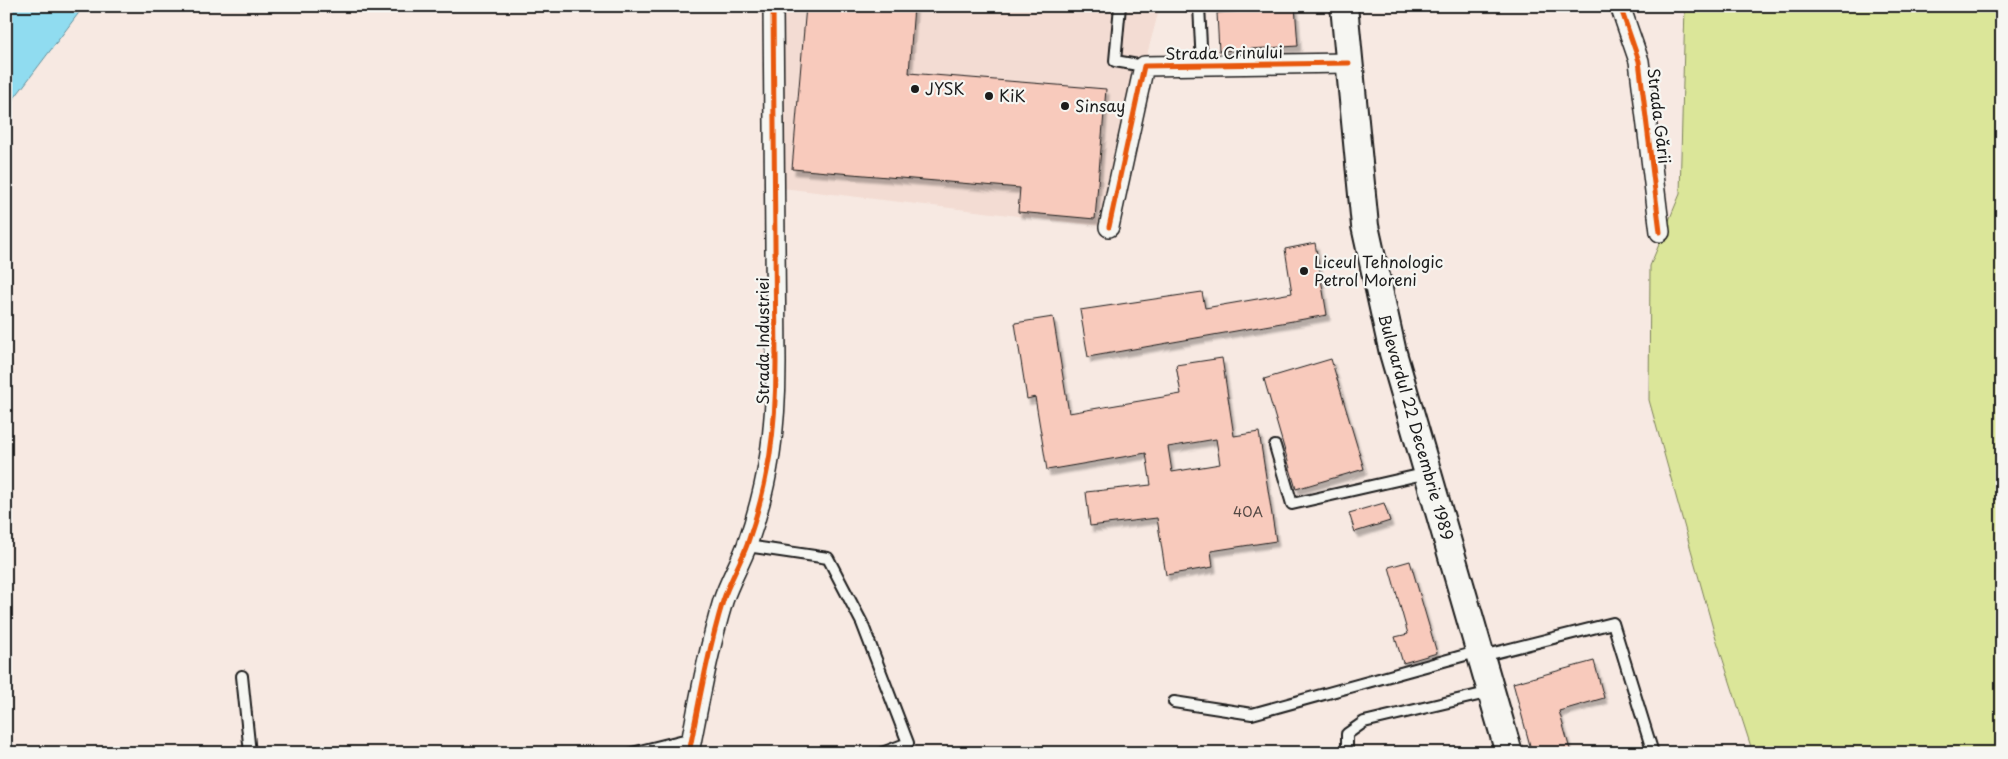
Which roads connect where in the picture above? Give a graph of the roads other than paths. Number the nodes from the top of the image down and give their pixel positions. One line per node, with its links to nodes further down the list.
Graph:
1 (773, 6): 13 (street, Strada Industriei)
2 (1120, 6): 7 (lane)
3 (1199, 6): 8 (lane)
4 (1344, 6): 6 (main road, Bulevardul 22 Decembrie 1989)
5 (1620, 6): 10 (street, Strada Gării)
6 (1349, 63): 8 (street, Strada Crinului); 12 (main road, Bulevardul 22 Decembrie 1989)
7 (1144, 66): 8 (street, Strada Crinului); 9 (street, Strada Crinului)
8 (1202, 66)
9 (1108, 227)
10 (1660, 232)
11 (1275, 446): 12 (lane)
12 (1429, 472): 14 (main road, Bulevardul 22 Decembrie 1989)
13 (747, 546): 18 (street, Strada Industriei); 21 (lane)
14 (1482, 654): 16 (main road, Bulevardul 22 Decembrie 1989); 17 (lane); 24 (lane)
15 (242, 676): 19 (lane)
16 (1492, 692): 22 (lane); 23 (main road, Bulevardul 22 Decembrie 1989)
17 (1174, 702)
18 (691, 746): 20 (lane)
19 (250, 753)
20 (632, 753)
21 (882, 753)
22 (1347, 753)
23 (1509, 753)
24 (1653, 753)

